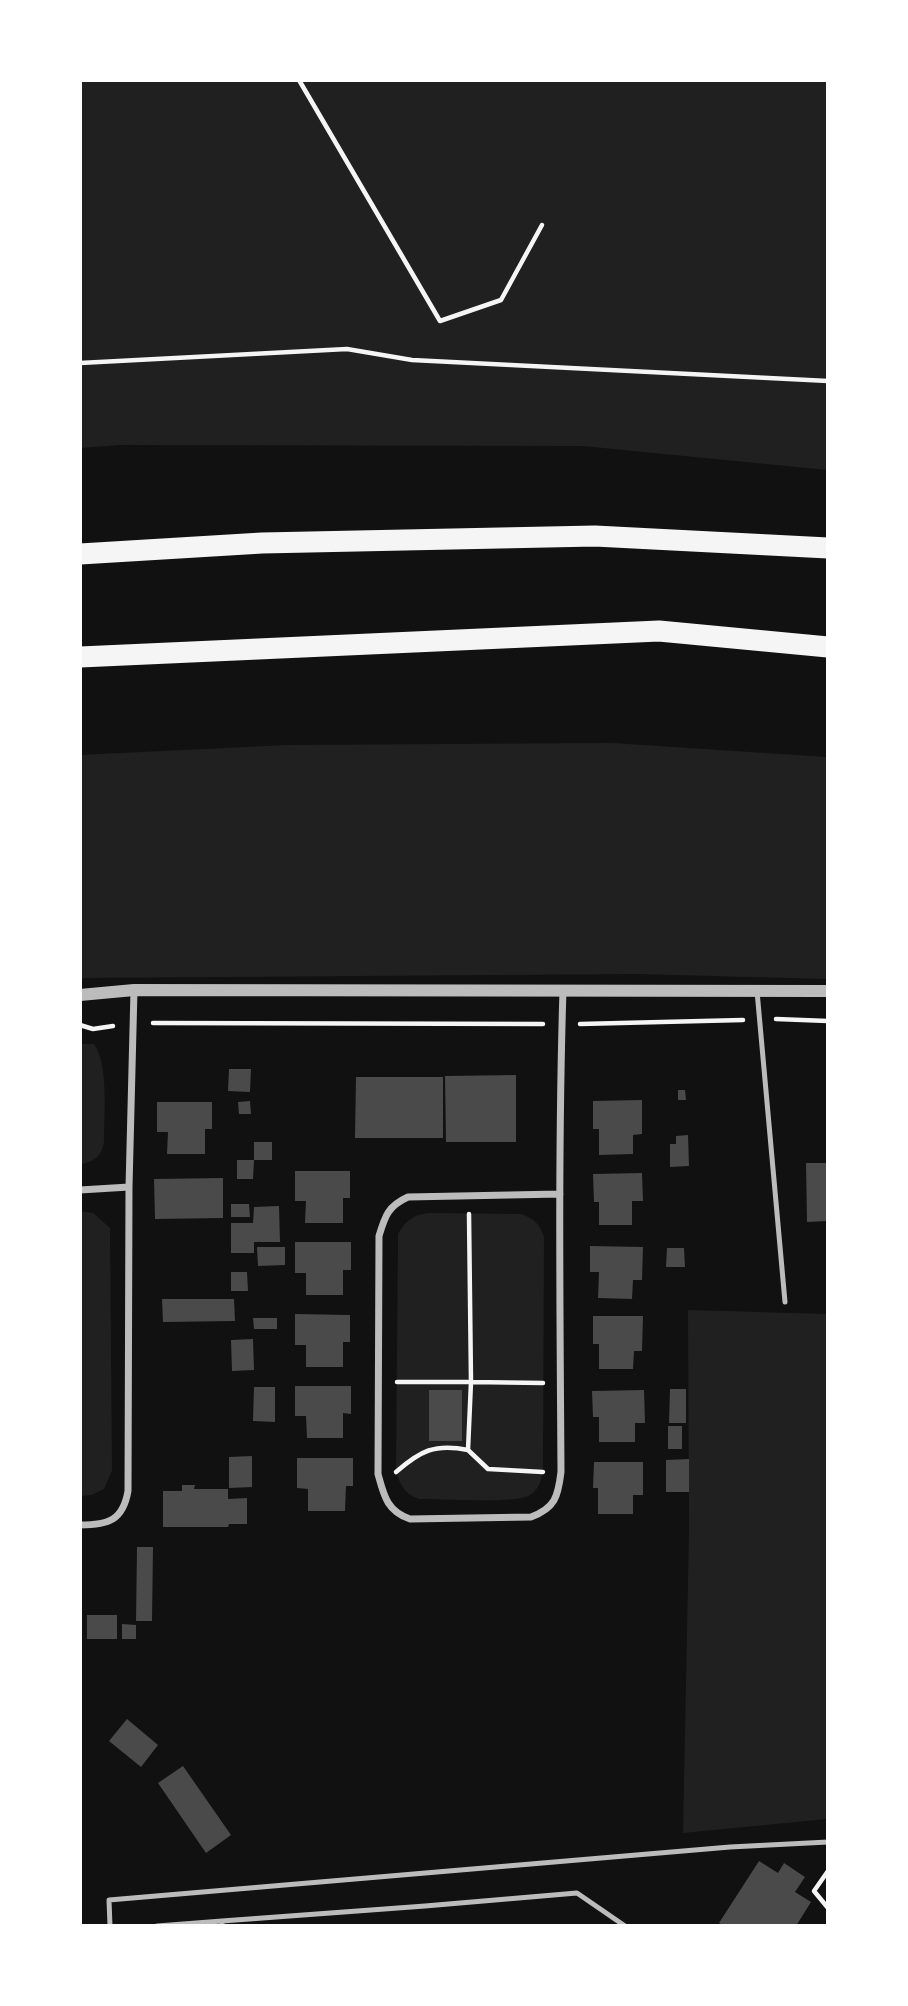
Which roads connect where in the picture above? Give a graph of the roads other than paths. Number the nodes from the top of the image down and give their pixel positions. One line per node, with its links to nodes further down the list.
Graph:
1 (828, 548): 2 (highway)
2 (80, 554)
3 (828, 647): 4 (highway)
4 (80, 656)
5 (134, 990): 6 (street); 9 (street); 10 (street)
6 (563, 990): 7 (street); 12 (street)
7 (757, 990): 8 (street); 13 (lane)
8 (828, 991)
9 (80, 995)
10 (129, 1187): 11 (street); 14 (street)
11 (80, 1190)
12 (560, 1194): 12 (street)
13 (785, 1302)
14 (80, 1525)
15 (828, 1842): 17 (lane)
16 (222, 1923): 18 (lane); 19 (lane)
17 (110, 1926)
18 (157, 1926)
19 (625, 1926)

